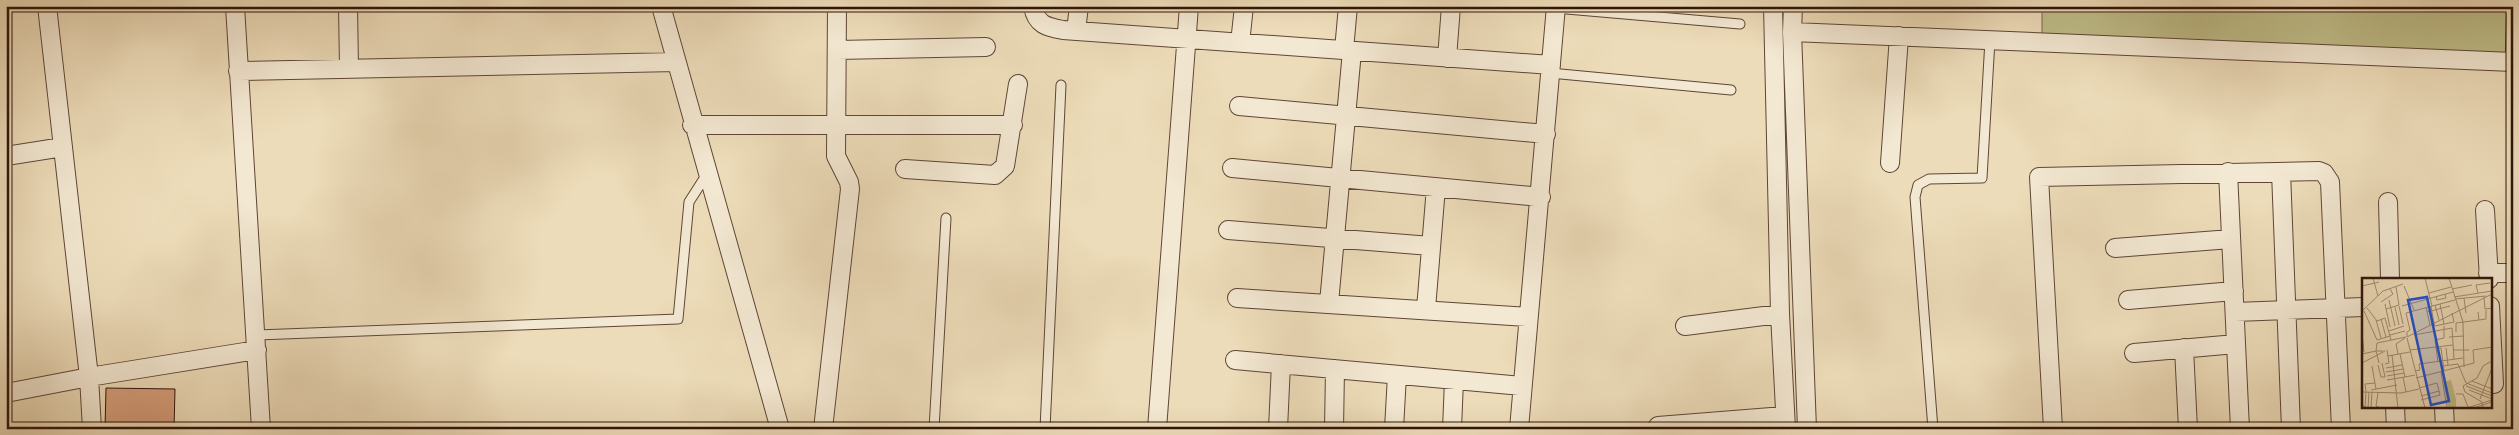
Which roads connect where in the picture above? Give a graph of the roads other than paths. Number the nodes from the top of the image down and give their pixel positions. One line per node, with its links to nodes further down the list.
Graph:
1 (47, 6): 41 (street)
2 (235, 6): 31 (street)
3 (348, 6): 29 (street)
4 (661, 6): 27 (street)
5 (837, 6): 24 (street)
6 (1033, 6): 17 (street)
7 (1079, 6): 17 (street)
8 (1189, 6): 20 (street)
9 (1244, 6): 22 (street)
10 (1348, 6): 25 (street)
11 (1451, 6): 26 (street)
12 (1773, 6): 72 (street)
13 (1793, 6): 18 (street)
14 (2512, 6): 28 (lane)
15 (1555, 7): 16 (lane); 30 (street)
16 (1740, 24)
17 (1076, 31): 20 (street)
18 (1792, 32): 19 (street); 105 (street)
19 (1899, 36): 21 (street); 43 (street)
20 (1185, 39): 22 (street); 99 (street)
21 (1990, 40): 28 (street); 106 (lane)
22 (1240, 43): 25 (street)
23 (986, 47): 24 (street)
24 (837, 50): 38 (street)
25 (1348, 51): 26 (street); 36 (street)
26 (1447, 58): 30 (street)
27 (676, 62): 29 (street); 37 (street)
28 (2512, 62)
29 (349, 68): 31 (street)
30 (1551, 69): 34 (lane); 40 (street)
31 (238, 71): 75 (street)
32 (1018, 84): 39 (street)
33 (1062, 84): 98 (lane)
34 (1731, 90)
35 (1239, 106): 36 (street)
36 (1346, 116): 40 (street); 49 (street)
37 (692, 125): 38 (street); 48 (street)
38 (836, 125): 39 (street); 96 (street)
39 (1013, 125): 45 (street)
40 (1546, 134): 51 (street)
41 (63, 148): 42 (street); 84 (street)
42 (6, 156)
43 (1890, 163)
44 (1232, 168): 49 (street)
45 (905, 169)
46 (2228, 172): 47 (street); 57 (street); 107 (street)
47 (2281, 172): 68 (street); 70 (street)
48 (707, 174): 75 (lane); 95 (street)
49 (1340, 178): 50 (street); 56 (street)
50 (1436, 187): 51 (street); 58 (street)
51 (1540, 197): 73 (street)
52 (2388, 202): 62 (street)
53 (2485, 210): 61 (street)
54 (946, 218): 97 (lane)
55 (1228, 230): 56 (street)
56 (1335, 238): 58 (street); 66 (street)
57 (2231, 239): 59 (street); 63 (street)
58 (1431, 246): 69 (street)
59 (2115, 248)
60 (2513, 273): 61 (street)
61 (2489, 276)
62 (2390, 278)
63 (2234, 291): 65 (street); 71 (street)
64 (1237, 298): 66 (street)
65 (2128, 300)
66 (1329, 303): 69 (street)
67 (2362, 307): 68 (street)
68 (2336, 308): 70 (street); 111 (street)
69 (1426, 309): 73 (street)
70 (2286, 310): 71 (street); 110 (street)
71 (2235, 312): 76 (street)
72 (1780, 314): 74 (street); 91 (street)
73 (1528, 317): 87 (street)
74 (1685, 326)
75 (257, 342): 84 (street); 94 (street)
76 (2236, 344): 78 (street); 109 (street)
77 (2492, 345): 86 (street)
78 (2184, 348): 79 (street); 108 (street)
79 (2134, 353)
80 (1235, 360): 81 (street)
81 (1281, 364): 82 (street); 100 (street)
82 (1335, 369): 83 (street); 101 (street)
83 (1397, 374): 85 (street); 102 (street)
84 (89, 377): 88 (street); 93 (street)
85 (1454, 380): 87 (street); 103 (street)
86 (2494, 384)
87 (1522, 386): 104 (street)
88 (6, 393)
89 (2395, 408): 112 (street)
90 (2444, 408): 113 (street)
91 (1786, 422): 92 (street)
92 (1658, 426)
93 (92, 429)
94 (261, 429)
95 (780, 429)
96 (823, 429)
97 (934, 429)
98 (1045, 429)
99 (1157, 429)
100 (1278, 429)
101 (1334, 429)
102 (1394, 429)
103 (1452, 429)
104 (1519, 429)
105 (1807, 429)
106 (1933, 429)
107 (2053, 429)
108 (2188, 429)
109 (2240, 429)
110 (2291, 429)
111 (2341, 429)
112 (2396, 429)
113 (2445, 429)

